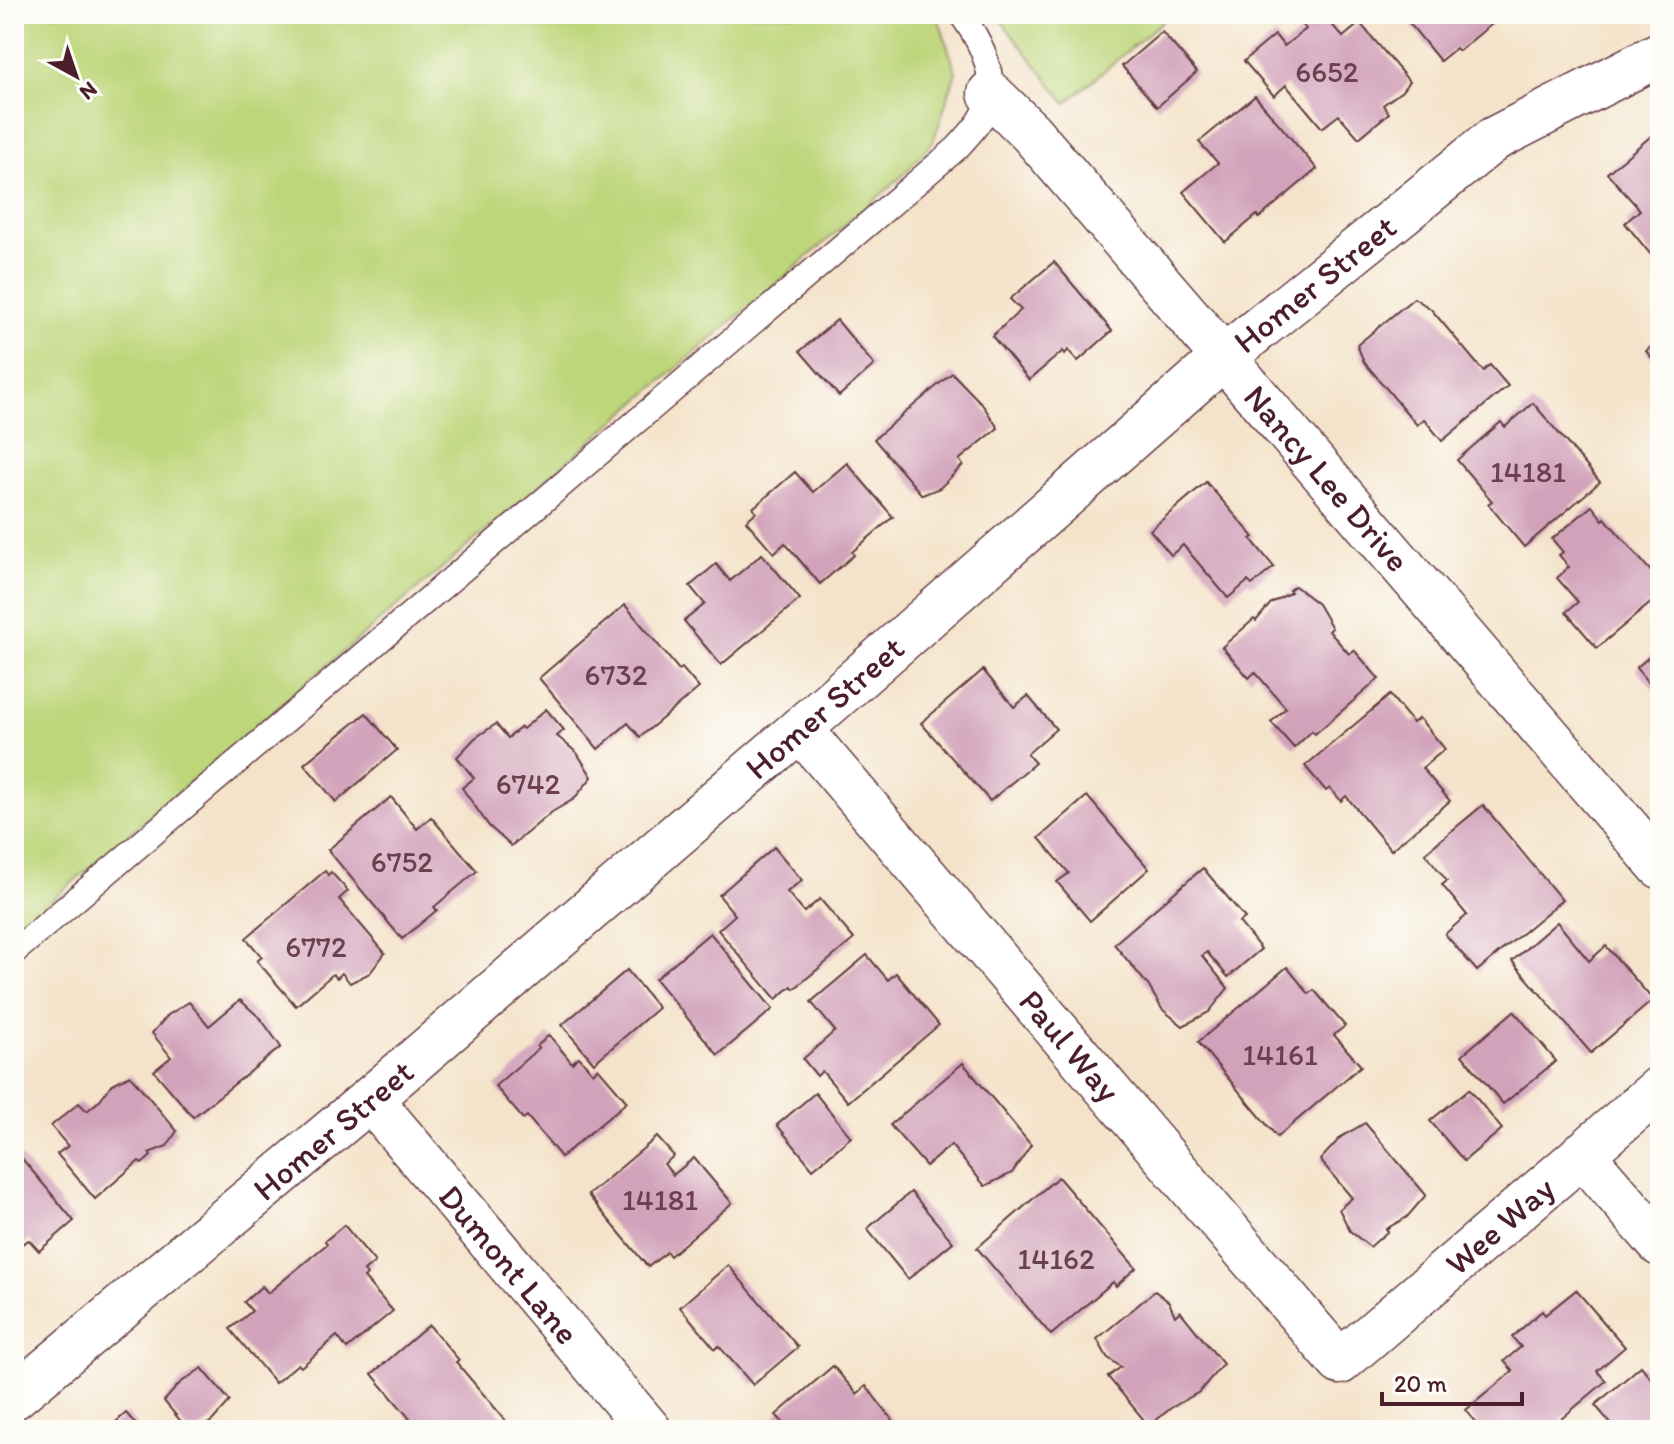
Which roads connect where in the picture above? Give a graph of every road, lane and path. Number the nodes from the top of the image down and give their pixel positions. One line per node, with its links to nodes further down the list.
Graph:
1 (961, 14): 3 (lane)
2 (1660, 54): 4 (street, Homer Street)
3 (990, 93): 4 (street, Nancy Lee Drive); 7 (lane)
4 (1224, 357): 5 (street, Homer Street); 6 (street, Nancy Lee Drive)
5 (800, 729): 9 (street, Homer Street); 12 (street, Paul Way)
6 (1660, 866)
7 (14, 952)
8 (1660, 1088): 10 (street, Wee Way)
9 (370, 1099): 13 (street, Homer Street); 14 (street, Dumont Lane)
10 (1582, 1154): 11 (street); 12 (street, Wee Way)
11 (1660, 1244)
12 (1340, 1362)
13 (14, 1397)
14 (649, 1430)

